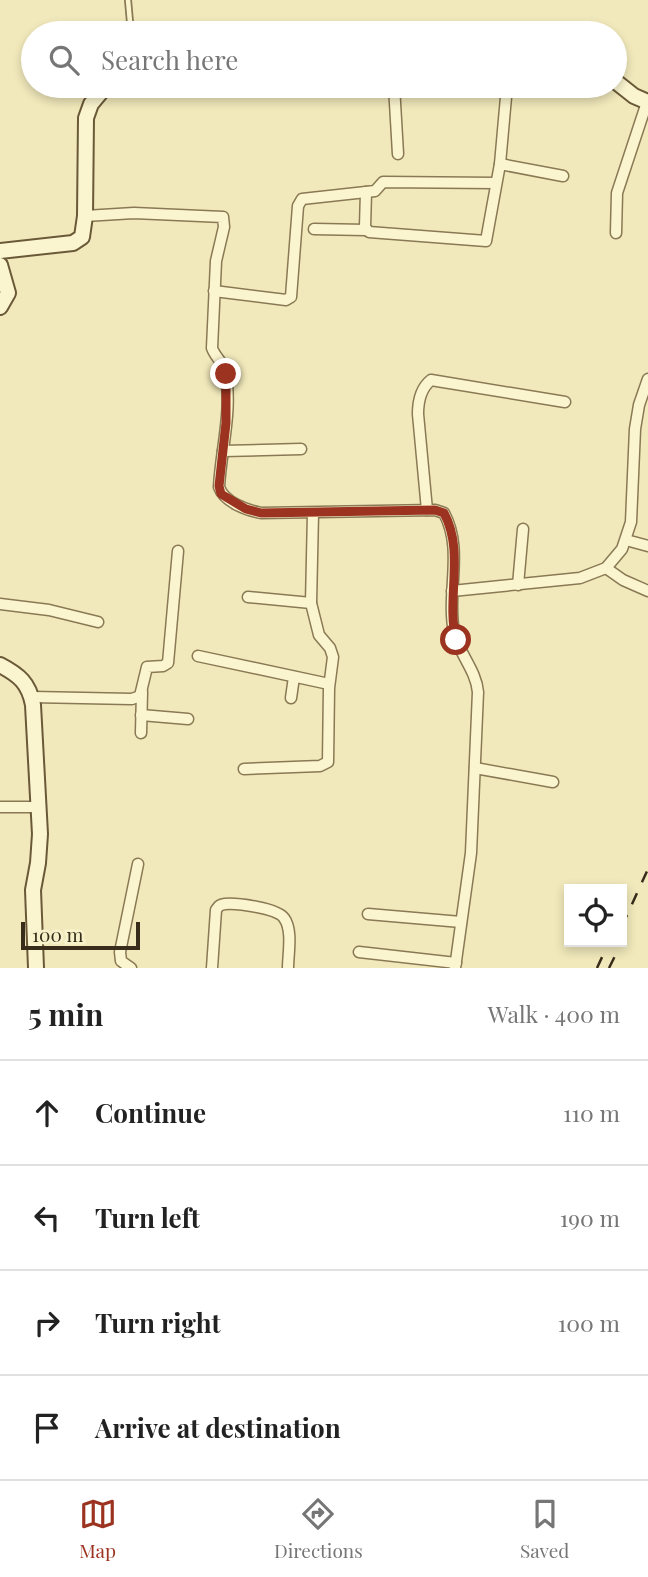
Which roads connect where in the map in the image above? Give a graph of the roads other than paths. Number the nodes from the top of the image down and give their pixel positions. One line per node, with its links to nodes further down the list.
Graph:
1 (128, 0): 2 (lane)
2 (130, 21)
3 (627, 90): 7 (street)
4 (96, 98): 13 (street)
5 (395, 98): 8 (street)
6 (506, 98): 9 (street)
7 (648, 102): 16 (street)
8 (398, 155)
9 (500, 164): 10 (street); 11 (street)
10 (563, 176)
11 (496, 183): 12 (street); 15 (street)
12 (366, 192): 15 (street); 19 (street)
13 (85, 216): 17 (street); 19 (street)
14 (314, 229): 15 (street)
15 (366, 230)
16 (616, 233)
17 (0, 250)
18 (0, 265): 20 (street)
19 (214, 290): 24 (street)
20 (1, 303)
21 (648, 379): 28 (street)
22 (565, 402): 25 (street)
23 (301, 449): 24 (street)
24 (223, 451): 26 (street)
25 (426, 510): 26 (street); 33 (street)
26 (313, 513): 36 (street)
27 (523, 529): 32 (street)
28 (626, 540): 29 (street); 31 (street)
29 (648, 546)
30 (178, 551): 43 (street)
31 (606, 568): 32 (street); 34 (street)
32 (518, 585): 33 (street)
33 (453, 591): 49 (street)
34 (648, 592)
35 (248, 597): 36 (street)
36 (311, 603): 42 (street)
37 (0, 604): 38 (street)
38 (97, 622)
39 (198, 656): 41 (street)
40 (0, 665): 44 (street)
41 (294, 677): 42 (street); 45 (street)
42 (329, 684): 50 (street)
43 (142, 692): 44 (street); 46 (street)
44 (32, 697): 53 (street)
45 (291, 698)
46 (141, 715): 47 (street); 48 (street)
47 (188, 719)
48 (141, 733)
49 (475, 768): 51 (street); 56 (street)
50 (244, 769)
51 (553, 782)
52 (0, 807): 53 (street)
53 (38, 807): 59 (street)
54 (138, 864): 60 (street)
55 (368, 914): 56 (street)
56 (461, 922): 58 (street)
57 (359, 952): 58 (street)
58 (455, 965)
59 (36, 968)
60 (131, 968)
61 (212, 968): 62 (street)
62 (288, 968)

